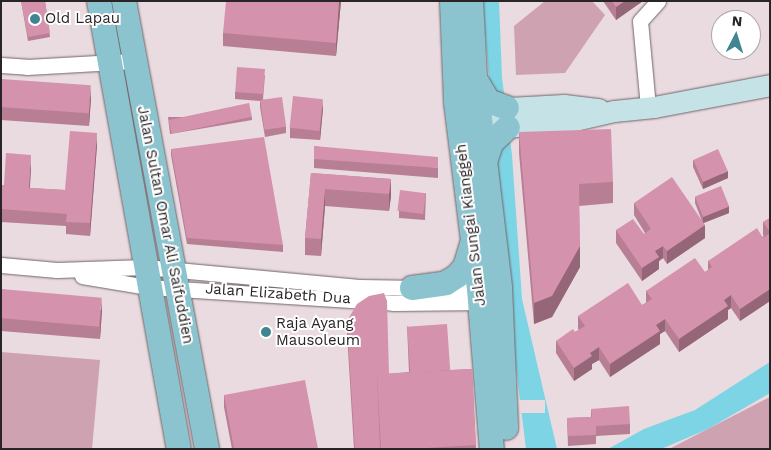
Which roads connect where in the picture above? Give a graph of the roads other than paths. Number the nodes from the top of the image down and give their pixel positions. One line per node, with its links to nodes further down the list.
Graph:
1 (99, 1): 7 (main road, Jalan Sultan Omar Ali Saifuddien)
2 (124, 1): 6 (main road, Jalan Sultan Omar Ali Saifuddien)
3 (452, 1): 11 (main road, Jalan Sungai Kianggeh)
4 (471, 1): 11 (main road)
5 (658, 1): 10 (street)
6 (133, 61): 7 (street); 15 (main road, Jalan Sultan Omar Ali Saifuddien)
7 (109, 64): 8 (street); 14 (main road, Jalan Sultan Omar Ali Saifuddien)
8 (1, 66)
9 (770, 85): 10 (main road)
10 (648, 108): 11 (main road)
11 (490, 122): 12 (main road, Jalan Sungai Kianggeh); 17 (main road, Jalan Sungai Kianggeh)
12 (473, 238): 16 (main road); 17 (main road, Jalan Sungai Kianggeh)
13 (1, 265): 14 (street, Jalan Elizabeth Dua)
14 (147, 277): 15 (street, Jalan Elizabeth Dua); 19 (main road, Jalan Sultan Omar Ali Saifuddien)
15 (175, 279): 16 (street, Jalan Elizabeth Dua); 17 (street, Jalan Elizabeth Dua); 18 (main road, Jalan Sultan Omar Ali Saifuddien)
16 (412, 288): 17 (street, Jalan Elizabeth Dua)
17 (490, 295): 22 (main road, Jalan Sungai Kianggeh); 23 (main road, Jalan Sungai Kianggeh)
18 (189, 350): 19 (main road); 21 (main road, Jalan Sultan Omar Ali Saifuddien)
19 (162, 355): 20 (main road, Jalan Sultan Omar Ali Saifuddien)
20 (179, 449)
21 (207, 449)
22 (492, 449)
23 (508, 449)

